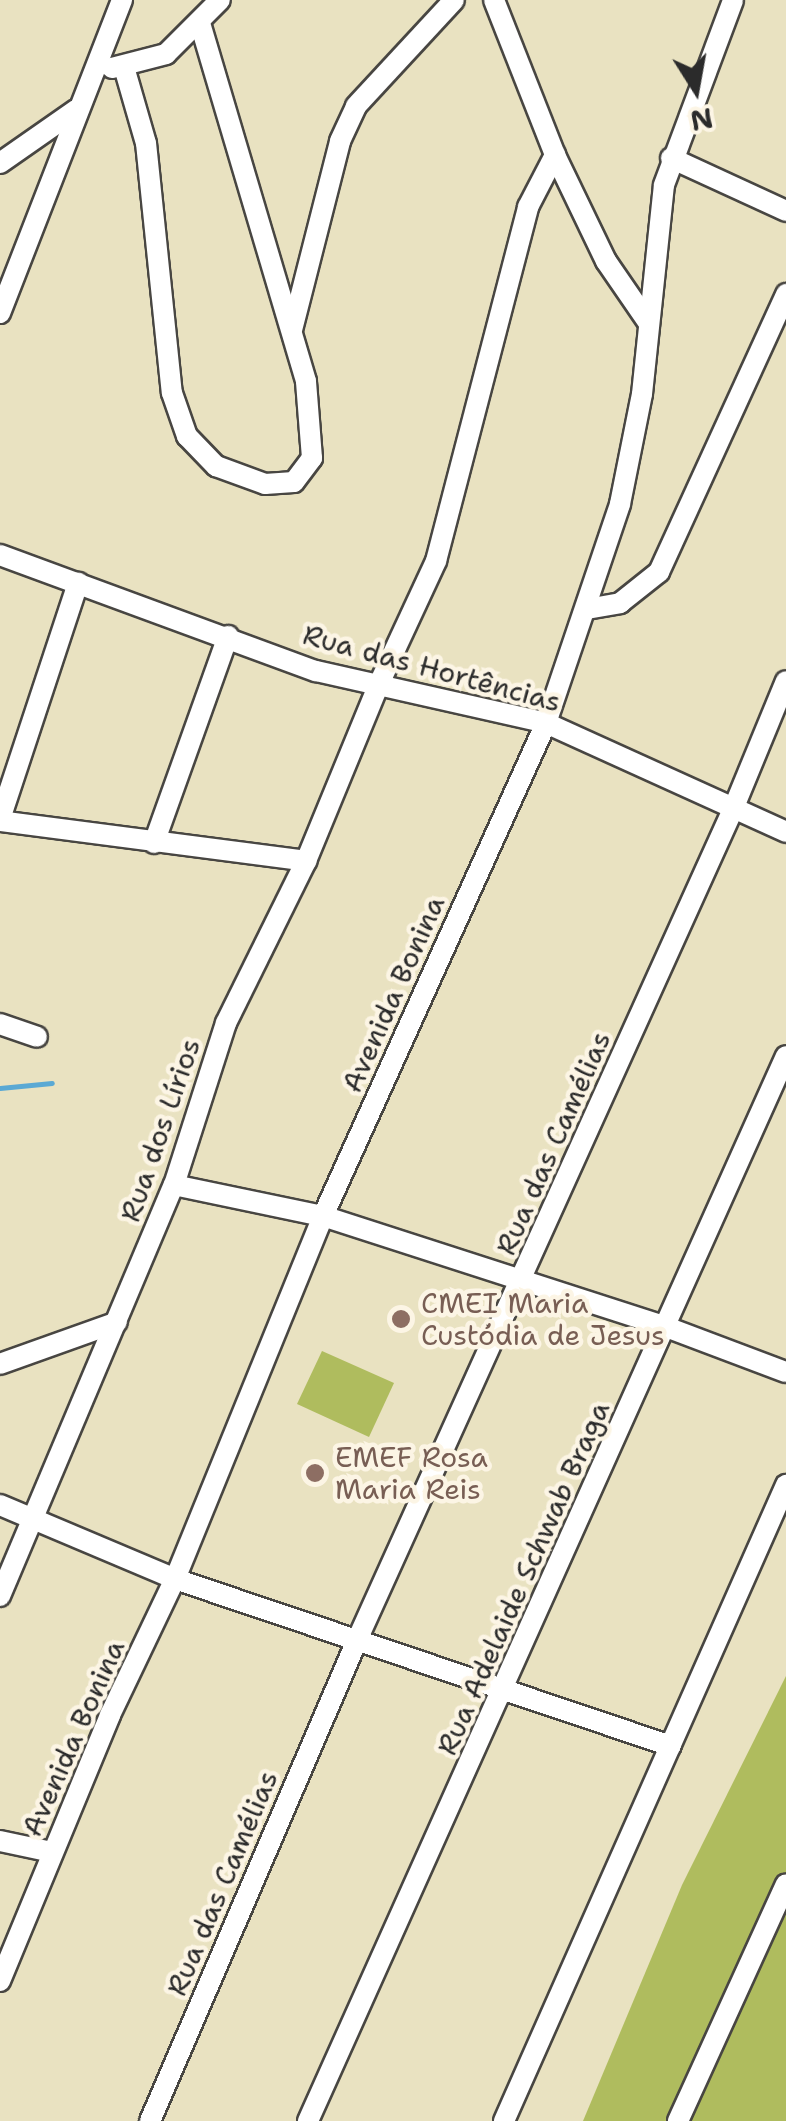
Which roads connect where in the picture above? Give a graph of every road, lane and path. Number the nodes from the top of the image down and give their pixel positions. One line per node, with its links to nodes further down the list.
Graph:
1 (122, 0): 8 (street)
2 (220, 0): 6 (street)
3 (454, 0): 17 (street)
4 (494, 0): 10 (street)
5 (733, 0): 11 (street, Avenida Bonina)
6 (200, 22): 7 (street); 17 (street)
7 (124, 67): 8 (street); 17 (street)
8 (97, 70): 9 (street)
9 (76, 110): 12 (street); 15 (street)
10 (555, 156): 16 (street); 23 (street, Rua dos Lírios)
11 (671, 158): 13 (street); 16 (street, Avenida Bonina)
12 (0, 163)
13 (786, 211)
14 (786, 294): 20 (street)
15 (0, 312)
16 (648, 322): 20 (street, Avenida Bonina)
17 (291, 333)
18 (0, 555): 19 (street, Rua das Hortências)
19 (78, 583): 21 (street, Rua das Hortências); 26 (street)
20 (586, 609): 24 (street, Avenida Bonina)
21 (228, 636): 23 (street, Rua das Hortências); 28 (street)
22 (786, 681): 25 (street, Rua das Camélias)
23 (378, 684): 24 (street, Rua das Hortências); 29 (street, Rua dos Lírios)
24 (546, 723): 25 (street, Rua das Hortências); 34 (street, Avenida Bonina)
25 (734, 806): 27 (street, Rua das Hortências); 35 (street, Rua das Camélias)
26 (0, 820): 28 (street)
27 (786, 832)
28 (154, 843): 29 (street)
29 (306, 861): 33 (street, Rua dos Lírios)
30 (0, 1024): 31 (street)
31 (37, 1036)
32 (786, 1056): 37 (street, Rua Adelaide Schwab Braga)
33 (174, 1185): 34 (street); 36 (street, Rua dos Lírios)
34 (323, 1216): 35 (street); 43 (street, Avenida Bonina)
35 (521, 1281): 37 (street); 45 (street, Rua das Camélias)
36 (117, 1322): 38 (street); 42 (street, Rua dos Lírios)
37 (666, 1328): 39 (street); 46 (street, Rua Adelaide Schwab Braga)
38 (0, 1364)
39 (786, 1372)
40 (786, 1485): 47 (street)
41 (0, 1505): 42 (street)
42 (35, 1520): 43 (street); 44 (street, Rua dos Lírios)
43 (175, 1579): 45 (street); 49 (street, Avenida Bonina)
44 (0, 1596)
45 (358, 1638): 46 (street); 52 (street, Rua das Camélias)
46 (503, 1690): 47 (street); 53 (street, Rua Adelaide Schwab Braga)
47 (671, 1746): 54 (street)
48 (0, 1841): 49 (street)
49 (52, 1852): 51 (street, Avenida Bonina)
50 (786, 1884): 55 (street)
51 (0, 1981)
52 (150, 2121)
53 (308, 2121)
54 (504, 2121)
55 (678, 2121)

